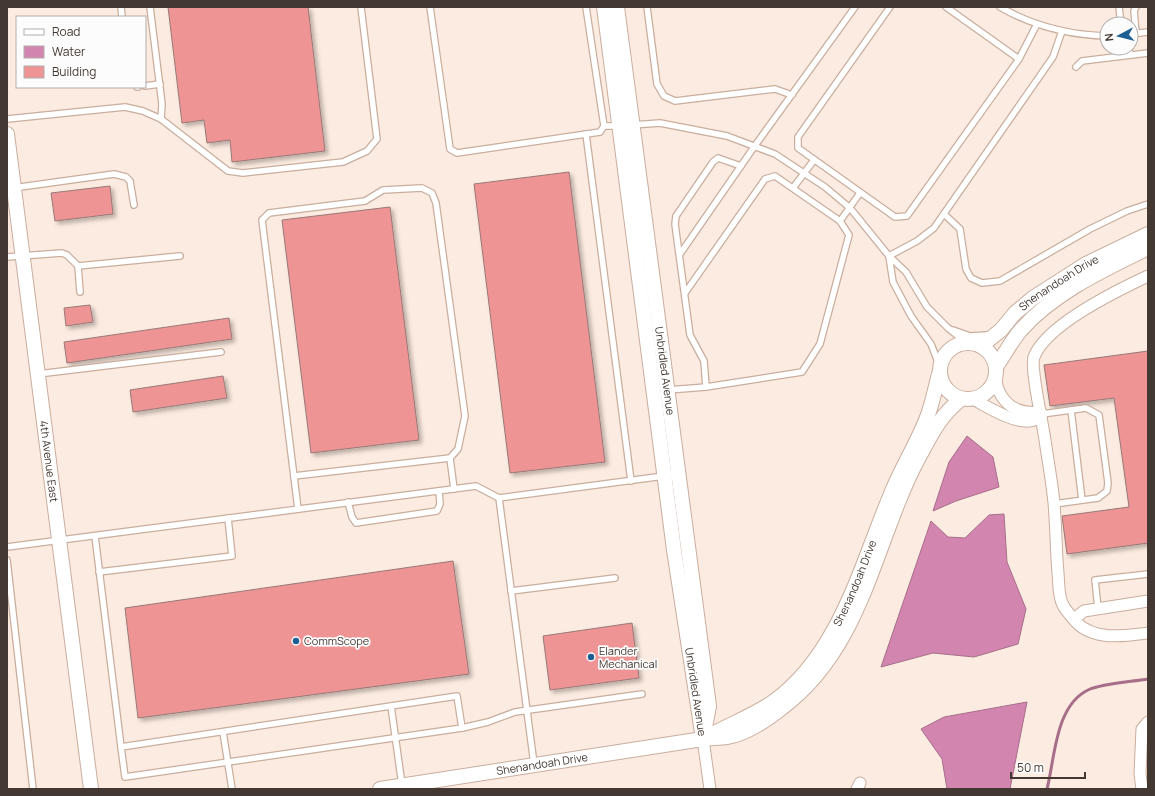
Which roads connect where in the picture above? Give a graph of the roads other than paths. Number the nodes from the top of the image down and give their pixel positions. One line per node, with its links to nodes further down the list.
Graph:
1 (150, 7): 18 (lane)
2 (361, 7): 22 (lane)
3 (430, 7): 26 (lane)
4 (586, 7): 24 (lane)
5 (604, 7): 23 (street, Unbridled Avenue)
6 (618, 7): 23 (street, Unbridled Avenue)
7 (647, 7): 20 (lane)
8 (854, 7): 20 (lane)
9 (890, 7): 28 (lane)
10 (946, 7): 16 (lane)
11 (1000, 7): 12 (lane)
12 (1037, 24): 13 (lane); 16 (lane)
13 (1062, 31): 14 (lane); 37 (lane)
14 (1099, 36)
15 (1120, 56): 17 (lane)
16 (1019, 59): 33 (lane)
17 (1076, 67)
18 (160, 84): 19 (lane); 22 (lane)
19 (146, 86)
20 (792, 95): 27 (lane)
21 (7, 119): 22 (lane)
22 (161, 119)
23 (626, 125): 24 (lane); 27 (lane); 59 (street, Unbridled Avenue); 67 (street, Unbridled Avenue)
24 (604, 126): 26 (lane)
25 (7, 134): 31 (street, 4th Avenue East)
26 (586, 134): 68 (lane)
27 (754, 147): 29 (lane); 30 (lane)
28 (814, 160): 30 (lane); 33 (lane)
29 (741, 166): 41 (lane); 41 (lane)
30 (804, 173): 32 (lane); 36 (lane)
31 (10, 188): 35 (lane); 42 (street, 4th Avenue East)
32 (793, 188): 38 (lane); 49 (lane)
33 (860, 193): 36 (lane)
34 (1148, 204): 37 (lane)
35 (134, 205)
36 (850, 208): 38 (lane); 44 (lane)
37 (944, 214): 44 (lane)
38 (840, 221): 58 (lane)
39 (1148, 234): 51 (street, Shenandoah Drive)
40 (1148, 248): 56 (street, Shenandoah Drive)
41 (680, 254): 49 (lane)
42 (23, 256): 45 (lane); 46 (lane); 57 (street, 4th Avenue East)
43 (180, 256): 46 (lane)
44 (889, 256): 50 (lane); 55 (lane)
45 (7, 257)
46 (78, 266): 48 (lane)
47 (1148, 276): 62 (street)
48 (80, 292)
49 (685, 293): 58 (lane)
50 (948, 328): 51 (lane); 52 (lane)
51 (1001, 330): 53 (street, Shenandoah Drive)
52 (967, 343): 53 (street); 55 (street)
53 (981, 346): 56 (street)
54 (222, 352): 57 (lane)
55 (940, 370): 60 (street); 96 (street, Shenandoah Drive)
56 (996, 373): 60 (street); 63 (street)
57 (38, 374): 78 (street, 4th Avenue East)
58 (706, 388): 59 (lane)
59 (668, 390): 65 (street, Unbridled Avenue)
60 (967, 399): 63 (street); 96 (street, Shenandoah Drive)
61 (1071, 410): 62 (lane); 72 (lane); 72 (lane)
62 (1042, 414): 63 (street); 74 (street)
63 (1016, 415)
64 (450, 458): 66 (lane); 66 (lane); 69 (lane)
65 (679, 474): 67 (lane); 96 (street, Unbridled Avenue)
66 (294, 476): 75 (lane)
67 (664, 476): 68 (lane); 96 (street, Unbridled Avenue)
68 (630, 481): 71 (lane)
69 (454, 489): 70 (lane); 71 (lane)
70 (439, 491): 73 (lane); 73 (lane)
71 (499, 498): 84 (lane)
72 (1082, 500): 74 (lane)
73 (348, 502): 75 (lane)
74 (1054, 504): 87 (street)
75 (298, 509): 76 (lane)
76 (228, 518): 77 (lane); 81 (lane)
77 (95, 536): 78 (lane); 81 (lane)
78 (59, 540): 79 (lane); 102 (street, 4th Avenue East)
79 (7, 547)
80 (7, 560): 101 (lane)
81 (99, 572): 97 (lane)
82 (1148, 574): 86 (lane)
83 (616, 578): 84 (lane)
84 (511, 591): 91 (lane)
85 (1148, 601): 86 (street)
86 (1098, 608): 87 (street)
87 (1074, 619): 88 (street)
88 (1148, 633)
89 (642, 694): 91 (lane)
90 (391, 706): 93 (lane); 94 (lane); 95 (lane)
91 (527, 710): 93 (lane); 99 (lane)
92 (1145, 726): 106 (street)
93 (462, 728): 95 (lane)
94 (223, 732): 97 (lane); 98 (lane)
95 (395, 738): 98 (lane); 100 (lane)
96 (703, 739): 99 (street, Shenandoah Drive); 105 (street)
97 (121, 747): 98 (lane)
98 (228, 762): 103 (lane)
99 (534, 765): 100 (street, Shenandoah Drive)
100 (402, 787): 104 (street, Shenandoah Drive)
101 (33, 789)
102 (91, 789)
103 (232, 789)
104 (380, 789)
105 (710, 789)
106 (1142, 789)

